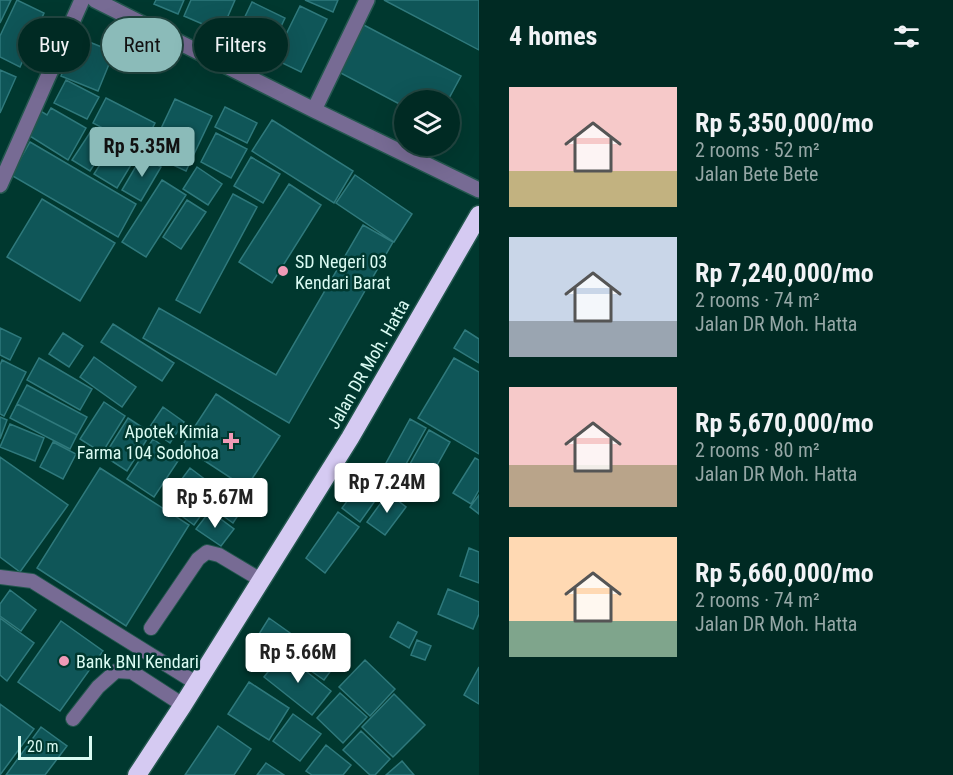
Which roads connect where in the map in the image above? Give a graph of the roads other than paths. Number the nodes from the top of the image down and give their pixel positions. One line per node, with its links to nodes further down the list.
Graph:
1 (82, 0): 5 (street)
2 (95, 0): 4 (street)
3 (367, 0): 4 (street)
4 (314, 110): 6 (street)
5 (0, 183)
6 (479, 190)
7 (479, 215): 9 (highway, Jalan DR Moh. Hatta)
8 (0, 577): 11 (lane)
9 (261, 580): 10 (lane); 11 (highway, Jalan DR Moh. Hatta)
10 (151, 628)
11 (196, 683): 12 (highway, Jalan DR Moh. Hatta)
12 (183, 705): 13 (lane); 14 (highway, Jalan DR Moh. Hatta)
13 (73, 719)
14 (137, 775)

